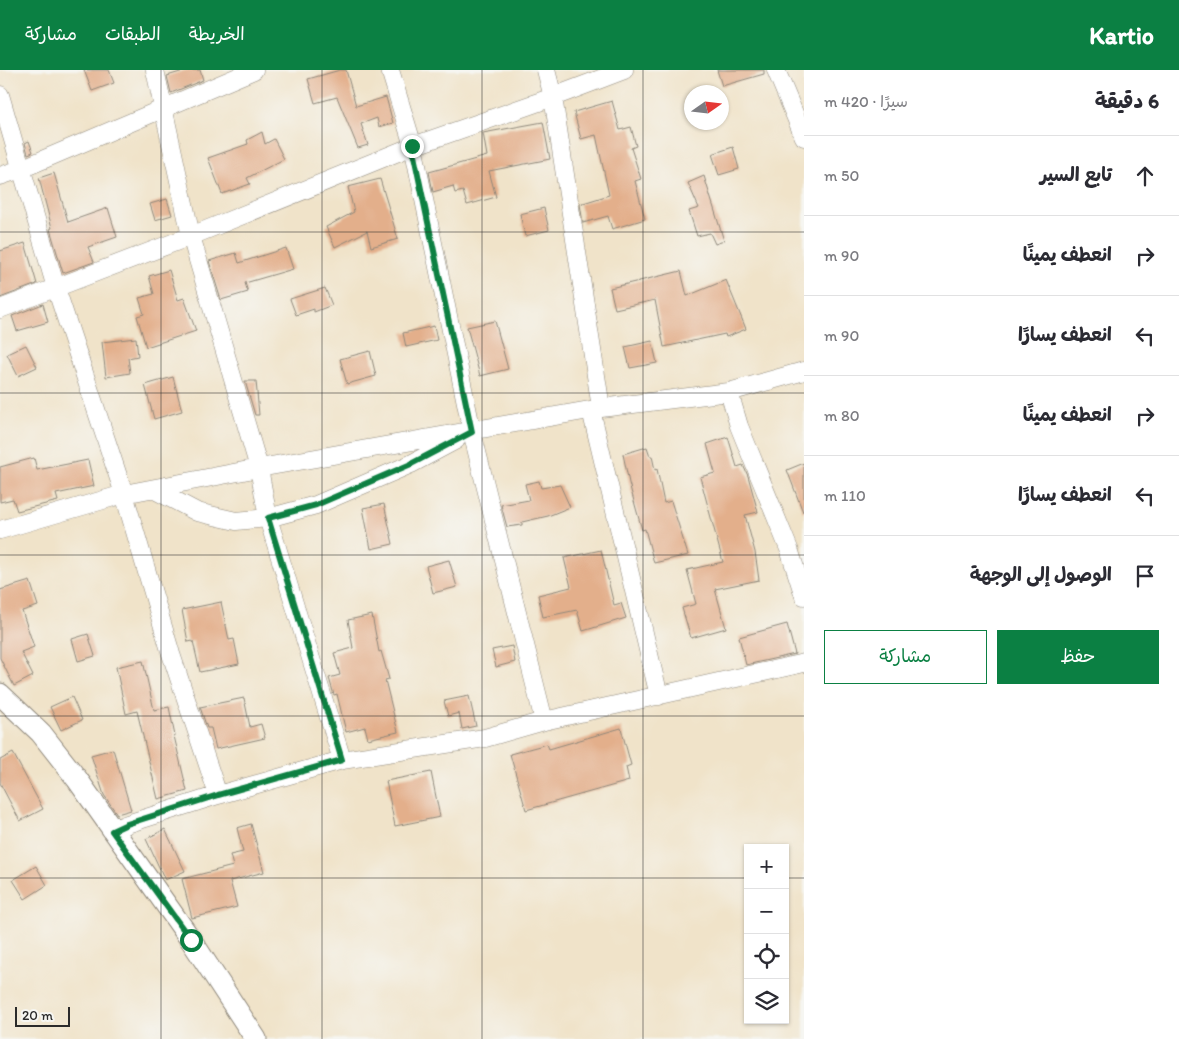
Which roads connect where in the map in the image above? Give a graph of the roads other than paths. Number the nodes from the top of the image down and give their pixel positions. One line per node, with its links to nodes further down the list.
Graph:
1 (155, 70): 9 (street)
2 (254, 70): 9 (street)
3 (390, 70): 11 (street)
4 (546, 70): 8 (street)
5 (624, 70): 8 (street)
6 (776, 70): 10 (street)
7 (0, 95): 12 (street)
8 (553, 97): 11 (street); 19 (street)
9 (164, 108): 12 (street); 14 (street)
10 (804, 137)
11 (412, 146): 14 (street); 20 (street)
12 (21, 169): 13 (street); 15 (street)
13 (0, 176)
14 (191, 236): 15 (street); 21 (street)
15 (56, 288): 16 (street); 23 (street)
16 (0, 309)
17 (804, 371): 18 (street)
18 (730, 392): 19 (street); 26 (street)
19 (596, 409): 20 (street); 29 (street)
20 (472, 432): 21 (street); 24 (street); 30 (street)
21 (260, 468): 22 (street); 24 (street)
22 (153, 489): 23 (street); 24 (street)
23 (124, 494): 25 (street); 32 (street)
24 (268, 518): 31 (street)
25 (0, 530)
26 (804, 596)
27 (804, 663): 29 (street)
28 (0, 694): 33 (street)
29 (659, 696): 30 (street)
30 (544, 721): 31 (street)
31 (342, 760): 32 (street)
32 (218, 795): 33 (street)
33 (112, 831): 34 (street)
34 (256, 1039)

